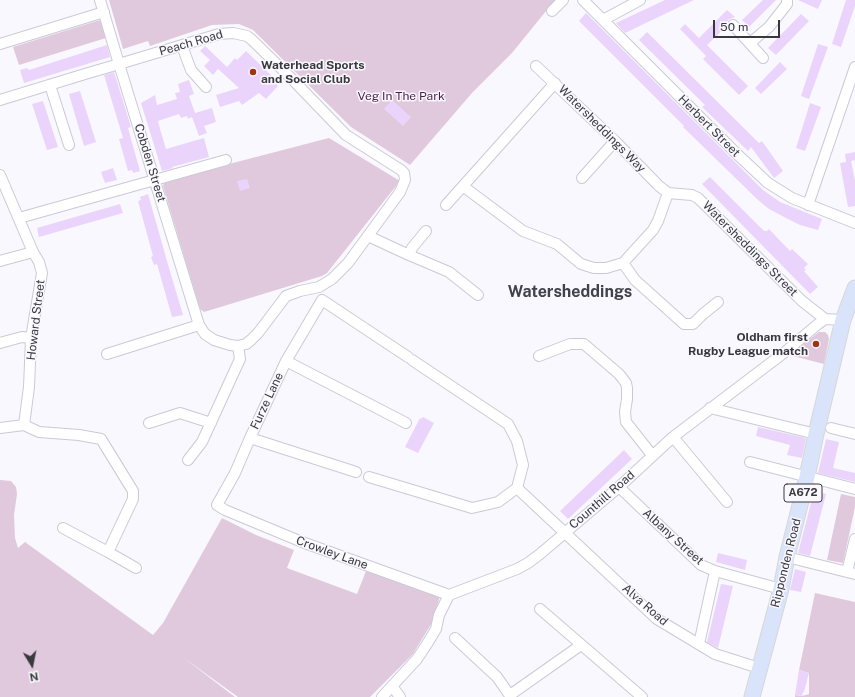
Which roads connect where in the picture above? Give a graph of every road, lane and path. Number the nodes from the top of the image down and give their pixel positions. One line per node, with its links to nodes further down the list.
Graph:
1 (100, 0): 7 (street, Cobden Street)
2 (563, 0): 6 (street)
3 (583, 0): 8 (street, Herbert Street)
4 (640, 0): 8 (street)
5 (787, 0): 10 (street)
6 (552, 11)
7 (104, 12): 11 (street); 14 (street, Cobden Street)
8 (602, 20): 29 (street, Herbert Street)
9 (733, 25): 10 (street)
10 (750, 43): 13 (street)
11 (0, 44)
12 (182, 46): 14 (street, Peach Road); 19 (street); 34 (street, Peach Road)
13 (763, 58)
14 (120, 64): 18 (street, Peach Road); 26 (street, Cobden Street)
15 (536, 66): 17 (street, Watersheddings Way)
16 (855, 67): 29 (street)
17 (555, 83): 21 (street, Watersheddings Way); 27 (street)
18 (50, 85): 20 (street, Peach Road); 22 (street)
19 (206, 87)
20 (0, 100)
21 (615, 141): 25 (street); 28 (street, Watersheddings Way)
22 (69, 145)
23 (226, 160): 26 (street)
24 (0, 176): 31 (street, Howard Street)
25 (582, 178)
26 (155, 181): 31 (street); 44 (street, Cobden Street)
27 (464, 187): 30 (street); 38 (street)
28 (668, 193): 38 (street); 42 (street, Watersheddings Street)
29 (808, 204): 32 (street, Herbert Street)
30 (446, 206)
31 (19, 218): 35 (street, Howard Street)
32 (855, 223)
33 (426, 231): 36 (street)
34 (368, 236): 36 (street); 47 (street)
35 (33, 252): 37 (street); 45 (street, Howard Street)
36 (409, 255): 40 (street)
37 (0, 261)
38 (623, 263): 41 (street)
39 (855, 288): 43 (main road, Ripponden Road / A672)
40 (478, 295)
41 (718, 302)
42 (825, 319): 43 (street); 51 (street, Counthill Road)
43 (844, 320): 58 (main road, Ripponden Road / A672)
44 (199, 325): 47 (street); 48 (street)
45 (31, 338): 46 (street); 55 (street, Howard Street)
46 (0, 343)
47 (238, 346): 53 (street)
48 (107, 354)
49 (539, 356): 62 (street)
50 (286, 361): 54 (street); 61 (street, Furze Lane); 69 (street, Furze Lane)
51 (710, 408): 58 (street); 60 (street, Counthill Road)
52 (149, 423): 53 (street)
53 (211, 423): 63 (street)
54 (406, 423)
55 (24, 425): 56 (street); 76 (street)
56 (0, 428)
57 (831, 428): 59 (street)
58 (816, 434): 67 (main road, Ripponden Road / A672)
59 (855, 434)
60 (673, 437): 62 (street, Counthill Road); 71 (street)
61 (250, 438): 65 (street); 72 (street, Furze Lane)
62 (652, 455): 68 (street, Counthill Road)
63 (188, 460)
64 (750, 462): 67 (street)
65 (356, 472)
66 (369, 476): 69 (street)
67 (807, 477): 70 (street); 77 (main road, Ripponden Road / A672)
68 (619, 487): 74 (street, Counthill Road); 79 (street, Albany Street)
69 (517, 488): 74 (street, Alva Road)
70 (855, 489)
71 (727, 502)
72 (217, 505): 82 (street, Crowley Lane)
73 (63, 528): 76 (street)
74 (566, 532): 82 (street, Counthill Road); 86 (street, Alva Road)
75 (855, 538): 80 (street)
76 (108, 552): 78 (street)
77 (787, 557): 80 (street); 81 (main road, Ripponden Road / A672)
78 (136, 568)
79 (715, 571): 81 (street, Albany Street); 86 (street)
80 (851, 573)
81 (781, 588): 87 (main road, Ripponden Road / A672)
82 (449, 595): 88 (street)
83 (540, 609): 85 (street)
84 (455, 638): 89 (street)
85 (581, 644): 89 (street); 92 (street)
86 (699, 644): 87 (street, Alva Road)
87 (759, 668): 93 (main road, Ripponden Road / A672)
88 (392, 686): 90 (street); 91 (street)
89 (511, 696)
90 (382, 697)
91 (400, 697)
92 (642, 697)
93 (752, 697)

